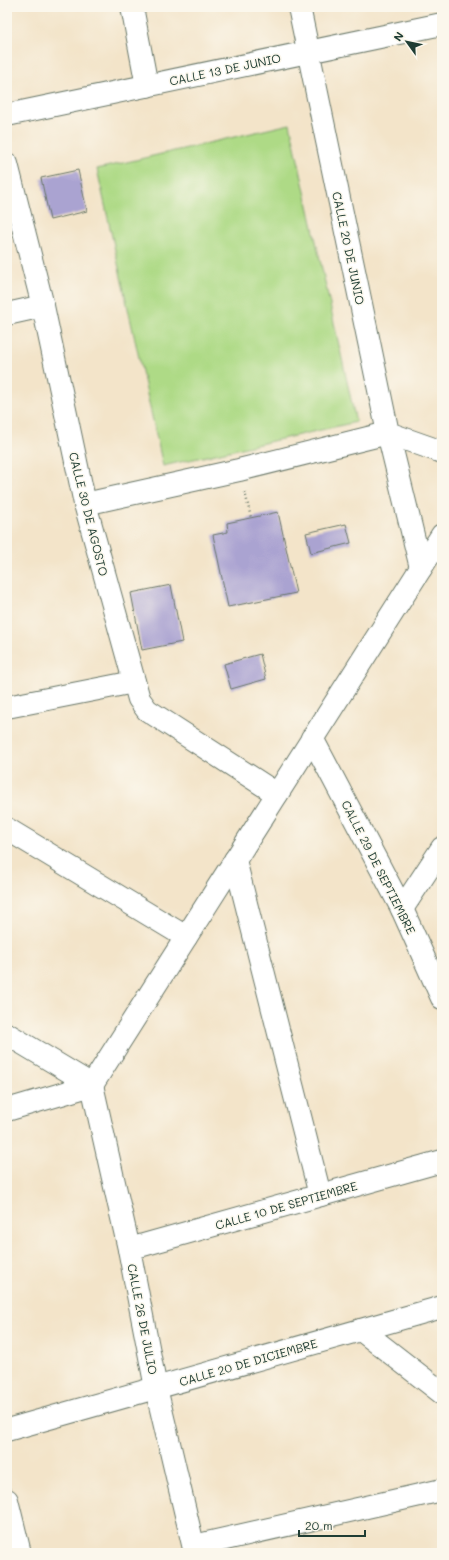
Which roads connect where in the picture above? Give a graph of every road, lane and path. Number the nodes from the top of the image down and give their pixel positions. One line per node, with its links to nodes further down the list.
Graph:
1 (132, 7): 5 (street)
2 (299, 7): 4 (street, CALLE 20 DE JUNIO)
3 (442, 24): 4 (street, CALLE 13 DE JUNIO)
4 (308, 52): 5 (street, CALLE 13 DE JUNIO); 10 (street, CALLE 20 DE JUNIO)
5 (147, 86): 6 (street, CALLE 13 DE JUNIO)
6 (7, 115)
7 (7, 164): 8 (street, CALLE 30 DE AGOSTO)
8 (43, 306): 9 (street); 13 (street, CALLE 30 DE AGOSTO)
9 (7, 314)
10 (388, 433): 11 (street); 12 (street); 16 (street, CALLE 20 DE JUNIO)
11 (442, 452)
12 (239, 470): 13 (street); 14 (path)
13 (85, 504): 17 (street, CALLE 30 DE AGOSTO)
14 (251, 518)
15 (442, 535): 16 (street)
16 (421, 568): 19 (street)
17 (134, 682): 18 (street); 20 (street, CALLE 30 DE AGOSTO)
18 (7, 707)
19 (312, 738): 20 (street); 24 (street, CALLE 29 DE SEPTIEMBRE)
20 (278, 794): 23 (street)
21 (7, 829): 25 (street)
22 (442, 848): 24 (street)
23 (235, 860): 25 (street); 31 (street)
24 (402, 909): 26 (street, CALLE 29 DE SEPTIEMBRE)
25 (186, 937): 28 (street)
26 (442, 998)
27 (7, 1034): 28 (street)
28 (92, 1085): 29 (street); 32 (street, CALLE 26 DE JULIO)
29 (7, 1110)
30 (442, 1161): 31 (street, CALLE 10 DE SEPTIEMBRE)
31 (320, 1195): 32 (street, CALLE 10 DE SEPTIEMBRE)
32 (129, 1249): 35 (street, CALLE 26 DE JULIO)
33 (442, 1307): 34 (street, CALLE 20 DE DICIEMBRE)
34 (361, 1330): 35 (street, CALLE 20 DE DICIEMBRE); 36 (street)
35 (156, 1388): 37 (street, CALLE 20 DE DICIEMBRE); 40 (street, CALLE 26 DE JULIO)
36 (442, 1393)
37 (7, 1430)
38 (442, 1490): 40 (street)
39 (7, 1500): 41 (street)
40 (194, 1550)
41 (20, 1553)

